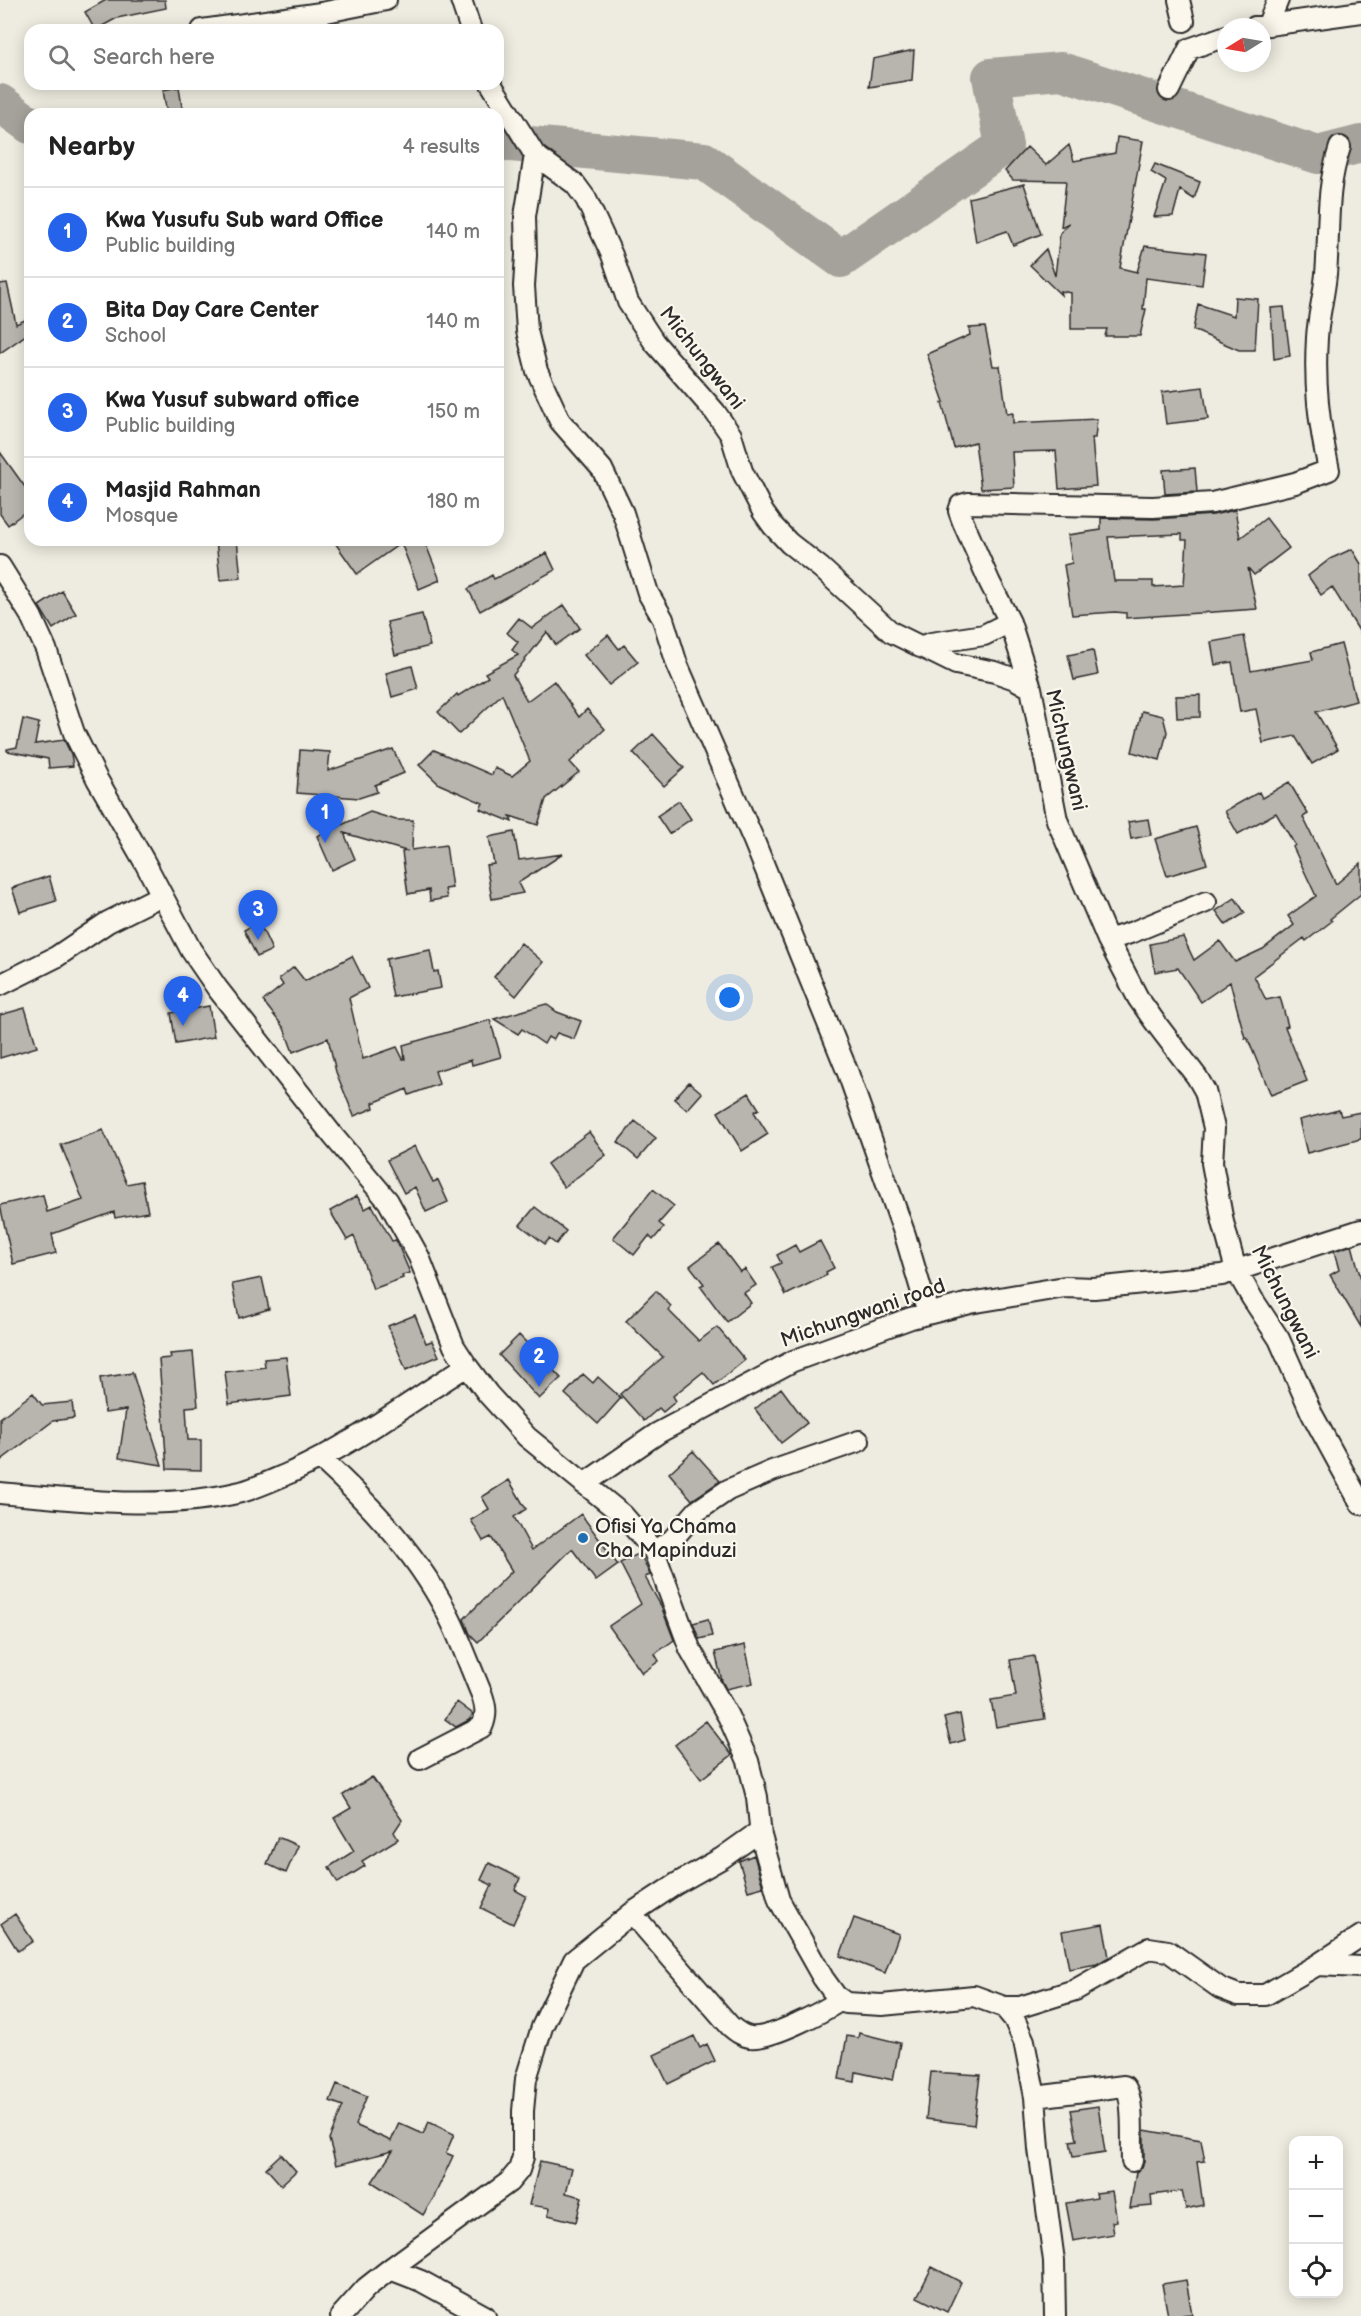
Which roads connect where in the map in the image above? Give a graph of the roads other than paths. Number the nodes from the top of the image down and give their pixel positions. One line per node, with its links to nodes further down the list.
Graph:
1 (386, 0): 8 (street)
2 (461, 0): 9 (street)
3 (1179, 0): 7 (street)
4 (1278, 0): 6 (street)
5 (1361, 12): 10 (street)
6 (1266, 18)
7 (1184, 21)
8 (244, 24)
9 (469, 24)
10 (1271, 25)
11 (1217, 39): 13 (street)
12 (495, 90): 15 (street)
13 (1169, 90)
14 (1340, 147): 17 (street)
15 (535, 155): 18 (street, Michungwani); 26 (street)
16 (1, 570): 20 (street)
17 (1010, 622): 18 (street); 19 (street)
18 (920, 647): 19 (street, Michungwani)
19 (1031, 688): 22 (street, Michungwani)
20 (162, 895): 23 (street); 27 (street)
21 (1206, 902): 22 (street)
22 (1108, 940): 25 (street, Michungwani)
23 (0, 985)
24 (1361, 1230): 25 (street, Michungwani road)
25 (1236, 1270): 26 (street, Michungwani road); 32 (street, Michungwani)
26 (928, 1313): 30 (street, Michungwani road)
27 (467, 1366): 29 (street); 30 (street)
28 (859, 1441): 33 (street)
29 (321, 1458): 31 (street); 34 (street)
30 (584, 1484): 33 (street)
31 (0, 1493)
32 (1361, 1504)
33 (654, 1551): 35 (street)
34 (420, 1760)
35 (760, 1831): 36 (street); 40 (street)
36 (632, 1913): 40 (street); 44 (street)
37 (1361, 1936): 38 (street)
38 (1317, 1965): 39 (street); 41 (street)
39 (1361, 1967)
40 (841, 2000): 41 (street)
41 (1004, 2007): 42 (street)
42 (1035, 2097): 43 (street); 47 (street)
43 (1132, 2161)
44 (390, 2269): 45 (street); 46 (street)
45 (341, 2316)
46 (485, 2316)
47 (1055, 2316)

